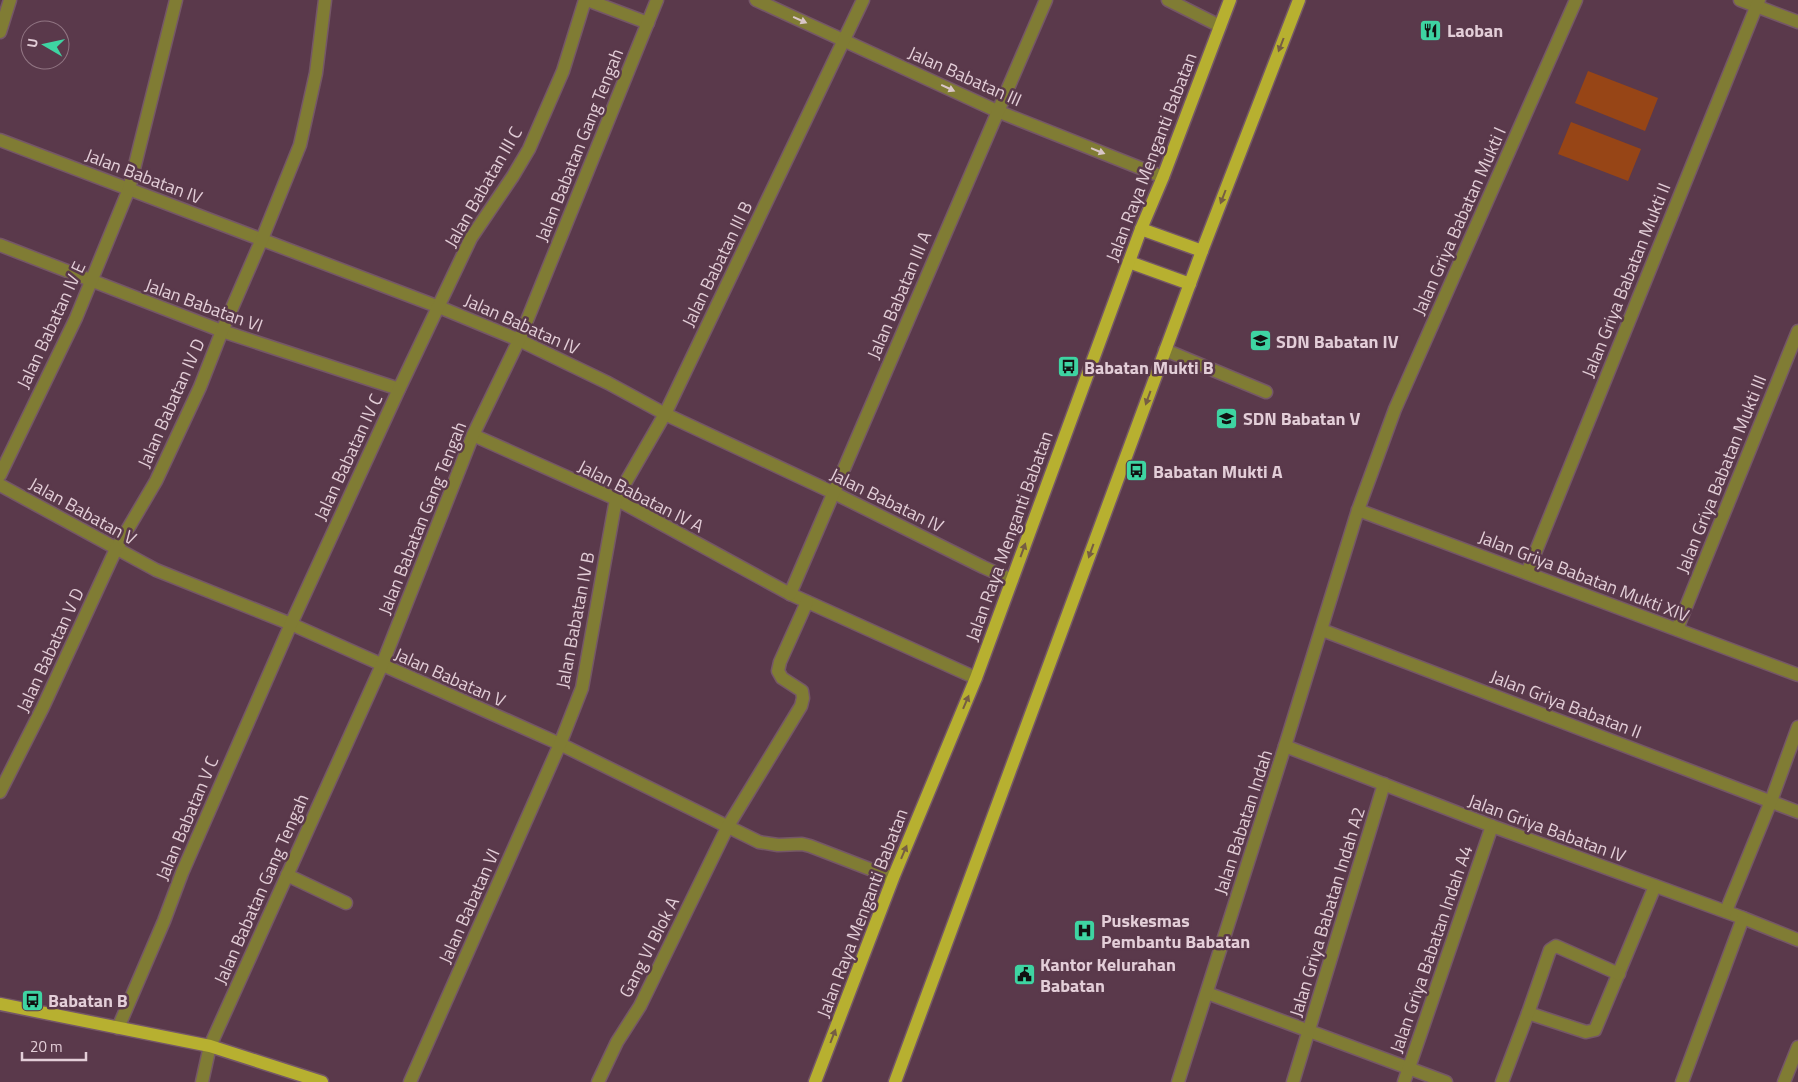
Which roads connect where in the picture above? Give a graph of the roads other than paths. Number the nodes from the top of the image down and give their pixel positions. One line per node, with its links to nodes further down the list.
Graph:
1 (10, 0): 18 (street)
2 (176, 0): 23 (street, Jalan Babatan IV E)
3 (325, 0): 25 (street, Jalan Babatan IV D)
4 (586, 0): 16 (street); 31 (street, Jalan Babatan III C)
5 (657, 0): 16 (street, Jalan Babatan Gang Tengah)
6 (756, 0): 19 (street, Jalan Babatan III, one-way to 19)
7 (863, 0): 19 (street, Jalan Babatan III B)
8 (1046, 0): 20 (street, Jalan Babatan III A)
9 (1168, 0): 17 (street)
10 (1230, 0): 17 (main road, Jalan Raya Menganti Babatan)
11 (1299, 0): 27 (main road, one-way to 27)
12 (1576, 0): 44 (street, Jalan Griya Babatan Mukti I)
13 (1740, 0): 14 (street)
14 (1758, 3): 15 (street); 46 (street, Jalan Griya Babatan Mukti II)
15 (1798, 22)
16 (648, 23): 34 (street, Jalan Babatan Gang Tengah)
17 (1220, 26): 22 (main road, Jalan Raya Menganti Babatan)
18 (0, 32)
19 (844, 40): 20 (street, Jalan Babatan III, one-way to 20); 38 (street, Jalan Babatan III B)
20 (997, 111): 22 (street, Jalan Babatan III, one-way to 22); 42 (street, Jalan Babatan III A)
21 (0, 140): 23 (street, Jalan Babatan IV)
22 (1163, 177): 24 (main road, Jalan Raya Menganti Babatan)
23 (129, 189): 25 (street, Jalan Babatan IV); 29 (street, Jalan Babatan IV E)
24 (1141, 229): 27 (main road); 28 (main road, Jalan Raya Menganti Babatan)
25 (262, 240): 31 (street, Jalan Babatan IV); 32 (street, Jalan Babatan IV D)
26 (0, 245): 29 (street, Jalan Babatan VI)
27 (1202, 251): 30 (main road)
28 (1129, 262): 30 (main road); 47 (main road, Jalan Raya Menganti Babatan, one-way to 28)
29 (91, 282): 32 (street, Jalan Babatan VI); 40 (street, Jalan Babatan IV E)
30 (1190, 284): 35 (main road)
31 (439, 307): 34 (street, Jalan Babatan IV); 36 (street, Jalan Babatan IV C)
32 (222, 331): 36 (street, Jalan Babatan VI); 45 (street, Jalan Babatan IV D)
33 (1798, 331): 51 (street, Jalan Griya Babatan Mukti III)
34 (519, 340): 38 (street, Jalan Babatan IV); 39 (street, Jalan Babatan Gang Tengah)
35 (1166, 350): 37 (street); 86 (main road, one-way to 86)
36 (399, 389): 50 (street, Jalan Babatan IV C)
37 (1266, 392)
38 (665, 414): 42 (street, Jalan Babatan IV); 43 (street, Jalan Babatan III B)
39 (474, 435): 43 (street, Jalan Babatan IV A); 53 (street, Jalan Babatan Gang Tengah)
40 (0, 475)
41 (0, 485): 45 (street, Jalan Babatan V)
42 (834, 493): 47 (street, Jalan Babatan IV); 48 (street)
43 (616, 499): 48 (street, Jalan Babatan IV A); 57 (street, Jalan Babatan IV B)
44 (1358, 510): 46 (street, Jalan Griya Babatan Mukti XIV); 52 (street, Jalan Griya Babatan Mukti I)
45 (116, 549): 50 (street, Jalan Babatan V); 60 (street, Jalan Babatan V D)
46 (1527, 573): 51 (street, Jalan Griya Babatan Mukti XIV)
47 (1012, 580): 55 (main road, Jalan Raya Menganti Babatan)
48 (790, 594): 49 (street, Jalan Babatan IV A)
49 (808, 602): 55 (street, Jalan Babatan IV A); 63 (street)
50 (291, 624): 53 (street, Jalan Babatan V); 76 (street, Jalan Babatan V C)
51 (1677, 629): 54 (street, Jalan Griya Babatan Mukti XIV)
52 (1322, 630): 58 (street, Jalan Babatan Indah); 61 (street, Jalan Griya Babatan II)
53 (382, 665): 57 (street, Jalan Babatan V); 65 (street, Jalan Babatan Gang Tengah)
54 (1798, 674)
55 (976, 678): 66 (main road, Jalan Raya Menganti Babatan, one-way to 55)
56 (1798, 727): 61 (street)
57 (560, 744): 63 (street, Jalan Babatan V); 83 (street, Jalan Babatan VI)
58 (1285, 746): 59 (street, Jalan Griya Babatan IV); 73 (street, Jalan Babatan Indah)
59 (1384, 784): 64 (street, Jalan Griya Babatan IV); 77 (street, Jalan Griya Babatan Indah A2)
60 (0, 792)
61 (1771, 801): 62 (street, Jalan Griya Babatan II); 69 (street)
62 (1798, 812)
63 (728, 826): 66 (street, Jalan Babatan V); 84 (street, Gang VI Blok A)
64 (1492, 826): 67 (street, Jalan Griya Babatan IV); 80 (street, Jalan Griya Babatan Indah A4)
65 (287, 875): 68 (street); 78 (street, Jalan Babatan Gang Tengah)
66 (893, 878): 85 (main road, Jalan Raya Menganti Babatan, one-way to 66)
67 (1655, 886): 69 (street, Jalan Griya Babatan IV); 72 (street)
68 (346, 903)
69 (1726, 912): 70 (street, Jalan Griya Babatan IV)
70 (1743, 918): 71 (street, Jalan Griya Babatan IV); 92 (street)
71 (1798, 940)
72 (1619, 974): 75 (street); 75 (street)
73 (1206, 993): 77 (street, Jalan Griya Babatan Indah A2); 87 (street, Jalan Babatan Indah)
74 (0, 1004): 76 (main road)
75 (1528, 1013): 91 (street)
76 (118, 1028): 78 (main road)
77 (1310, 1031): 80 (street, Jalan Griya Babatan Indah A4); 88 (street)
78 (210, 1046): 81 (street, Jalan Babatan Gang Tengah); 82 (main road)
79 (1798, 1047): 93 (street)
80 (1408, 1068): 89 (street); 90 (street)
81 (202, 1082)
82 (322, 1082)
83 (410, 1082)
84 (598, 1082)
85 (815, 1082)
86 (895, 1082)
87 (1178, 1082)
88 (1293, 1082)
89 (1404, 1082)
90 (1446, 1082)
91 (1502, 1082)
92 (1682, 1082)
93 (1784, 1082)

